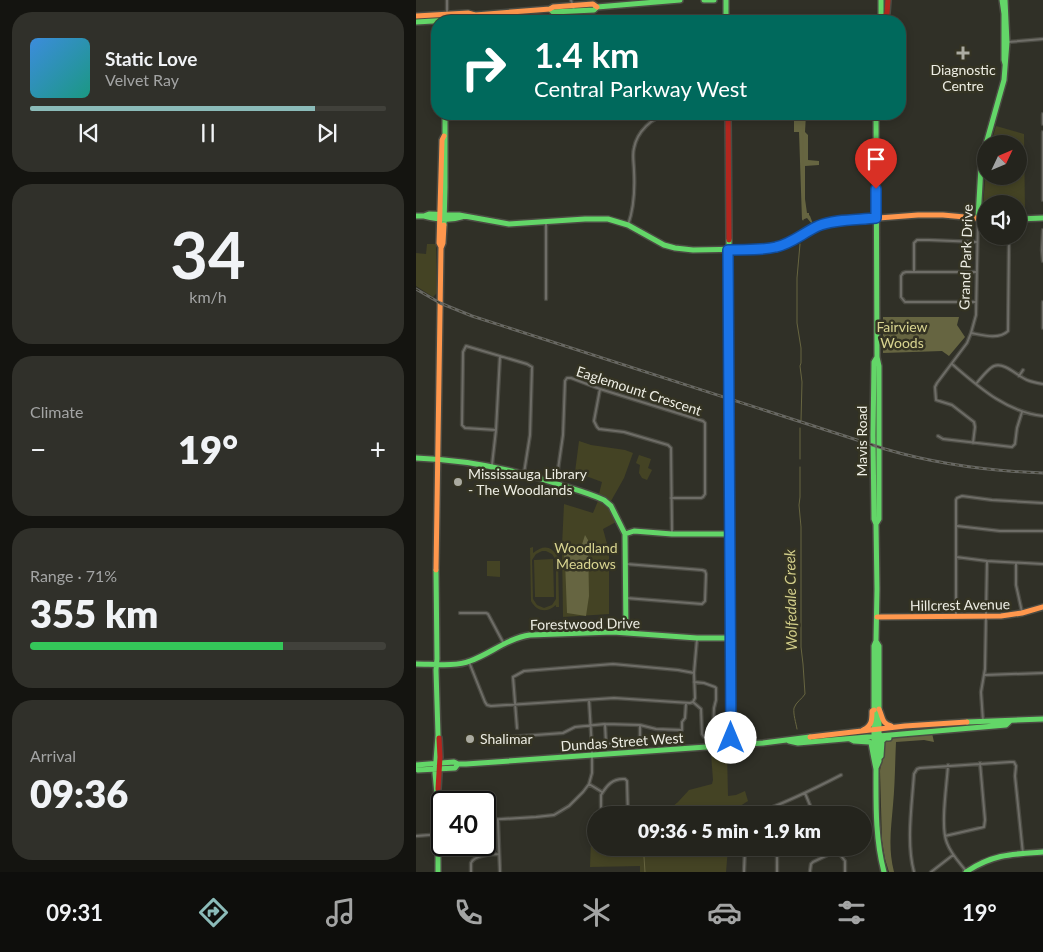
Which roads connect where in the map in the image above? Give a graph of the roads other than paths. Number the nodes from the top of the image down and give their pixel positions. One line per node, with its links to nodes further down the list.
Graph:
1 (447, 0): 10 (street)
2 (680, 0): 9 (street)
3 (704, 0): 4 (street)
4 (714, 0)
5 (726, 0): 14 (street)
6 (881, 0): 15 (street)
7 (888, 0): 16 (street)
8 (1004, 0): 22 (street, Grand Park Drive)
9 (573, 5): 12 (street)
10 (447, 15)
11 (460, 15): 13 (street)
12 (474, 15)
13 (474, 15)
14 (726, 15)
15 (882, 15)
16 (886, 15)
17 (416, 16): 18 (street)
18 (431, 17)
19 (431, 20): 20 (street)
20 (416, 22)
21 (1043, 39): 22 (street)
22 (1006, 42): 30 (street, Grand Park Drive)
23 (1043, 114): 28 (street)
24 (445, 120): 34 (street)
25 (653, 120): 40 (street)
26 (728, 120): 44 (street)
27 (876, 120): 35 (street, Mavis Road)
28 (1043, 124)
29 (1043, 132): 31 (street)
30 (989, 135)
31 (1043, 162): 32 (street)
32 (1043, 200)
33 (416, 216): 34 (street)
34 (442, 216): 39 (street); 66 (street)
35 (876, 218): 36 (street); 44 (street); 86 (street, Mavis Road)
36 (977, 218)
37 (1043, 218): 38 (street)
38 (1027, 219)
39 (546, 222): 40 (street); 48 (street)
40 (628, 225): 44 (street)
41 (1043, 230): 45 (street)
42 (977, 242): 46 (street); 47 (street, Grand Park Drive)
43 (1009, 245): 52 (street)
44 (728, 250): 76 (street)
45 (1043, 261)
46 (914, 272): 47 (street); 49 (street)
47 (976, 272): 49 (street, Grand Park Drive)
48 (546, 300)
49 (976, 302): 52 (street, Grand Park Drive)
50 (1043, 302): 51 (street)
51 (1043, 328)
52 (971, 334): 54 (street, Grand Park Drive)
53 (500, 356): 62 (street); 62 (street); 68 (street)
54 (952, 364): 57 (street); 64 (street, Grand Park Drive)
55 (1023, 370): 56 (street)
56 (1019, 376): 57 (street); 58 (street)
57 (976, 384): 60 (street)
58 (1043, 384)
59 (600, 389): 69 (street, Eaglemount Crescent); 70 (street); 70 (street, Eaglemount Crescent)
60 (1022, 412): 61 (street); 64 (street)
61 (1043, 416)
62 (496, 430): 67 (street)
63 (938, 436): 64 (street)
64 (974, 443)
65 (416, 458): 66 (street)
66 (438, 459): 67 (street); 95 (street)
67 (492, 466): 68 (street)
68 (524, 473): 69 (street)
69 (556, 483): 74 (street)
70 (671, 498): 75 (street)
71 (1043, 502): 72 (street)
72 (956, 526): 73 (street); 77 (street)
73 (1043, 532)
74 (625, 534): 75 (street); 80 (street)
75 (672, 534): 76 (street)
76 (730, 534): 91 (street)
77 (956, 557): 78 (street); 87 (street)
78 (987, 561): 79 (street); 88 (street)
79 (1016, 563): 81 (street); 85 (street)
80 (626, 564): 82 (street); 82 (street)
81 (1043, 564)
82 (626, 598): 89 (street)
83 (1043, 607): 85 (street, Hillcrest Avenue)
84 (460, 612): 92 (street)
85 (1022, 614): 88 (street, Hillcrest Avenue)
86 (877, 616): 87 (street, Hillcrest Avenue); 104 (street, Mavis Road)
87 (956, 617): 88 (street, Hillcrest Avenue)
88 (986, 617): 98 (street)
89 (626, 632): 90 (street, Forestwood Drive); 92 (street, Forestwood Drive)
90 (697, 638): 91 (street, Forestwood Drive); 96 (street)
91 (730, 638): 118 (street)
92 (504, 644): 93 (street, Forestwood Drive)
93 (469, 662): 95 (street, Forestwood Drive); 103 (street)
94 (416, 664): 95 (street, Forestwood Drive)
95 (437, 664): 122 (street)
96 (694, 673): 99 (street); 103 (street)
97 (1043, 673): 98 (street)
98 (985, 675): 107 (street)
99 (694, 682): 101 (street); 101 (street)
100 (589, 700): 102 (street); 103 (street); 108 (street)
101 (693, 702): 102 (street)
102 (686, 703): 109 (street)
103 (515, 705): 111 (street)
104 (876, 709): 110 (street); 112 (street); 113 (street, Mavis Road)
105 (1043, 719): 107 (street, Dundas Street West)
106 (605, 724): 108 (street); 109 (street); 109 (street)
107 (983, 724): 110 (street, Dundas Street West); 114 (street, Dundas Street West)
108 (591, 725): 115 (street); 119 (street)
109 (640, 725)
110 (906, 726): 113 (street, Dundas Street West)
111 (517, 728)
112 (857, 732): 113 (street, Dundas Street West); 117 (street, Dundas Street West)
113 (876, 733): 114 (street, Dundas Street West); 116 (street, Dundas Street West); 120 (street, Mavis Road)
114 (908, 734): 120 (street)
115 (493, 738)
116 (850, 738): 117 (street, Dundas Street West); 120 (street)
117 (789, 741): 118 (street, Dundas Street West)
118 (731, 745): 119 (street, Dundas Street West)
119 (592, 755): 122 (street, Dundas Street West); 126 (street)
120 (876, 758): 154 (street, Mavis Road)
121 (980, 763): 123 (street); 137 (street); 140 (street)
122 (438, 766): 124 (street, Dundas Street West); 127 (street)
123 (948, 766): 137 (street); 155 (street)
124 (416, 767)
125 (841, 776): 129 (street)
126 (589, 784): 128 (street); 134 (street)
127 (437, 791)
128 (602, 792): 130 (street); 131 (street)
129 (805, 793): 132 (street); 133 (street)
130 (601, 806)
131 (628, 806)
132 (776, 806)
133 (810, 806)
134 (498, 820): 139 (street)
135 (431, 835): 136 (street)
136 (416, 836)
137 (945, 836): 141 (street)
138 (1043, 852): 140 (street)
139 (499, 854): 149 (street); 150 (street)
140 (1023, 854): 157 (street)
141 (953, 855): 156 (street); 157 (street)
142 (439, 856): 148 (street)
143 (745, 856): 151 (street)
144 (778, 856): 152 (street)
145 (824, 856): 147 (street)
146 (841, 856): 153 (street)
147 (810, 871)
148 (438, 872)
149 (471, 872)
150 (500, 872)
151 (744, 872)
152 (777, 872)
153 (845, 872)
154 (884, 872)
155 (914, 872)
156 (931, 872)
157 (966, 872)

